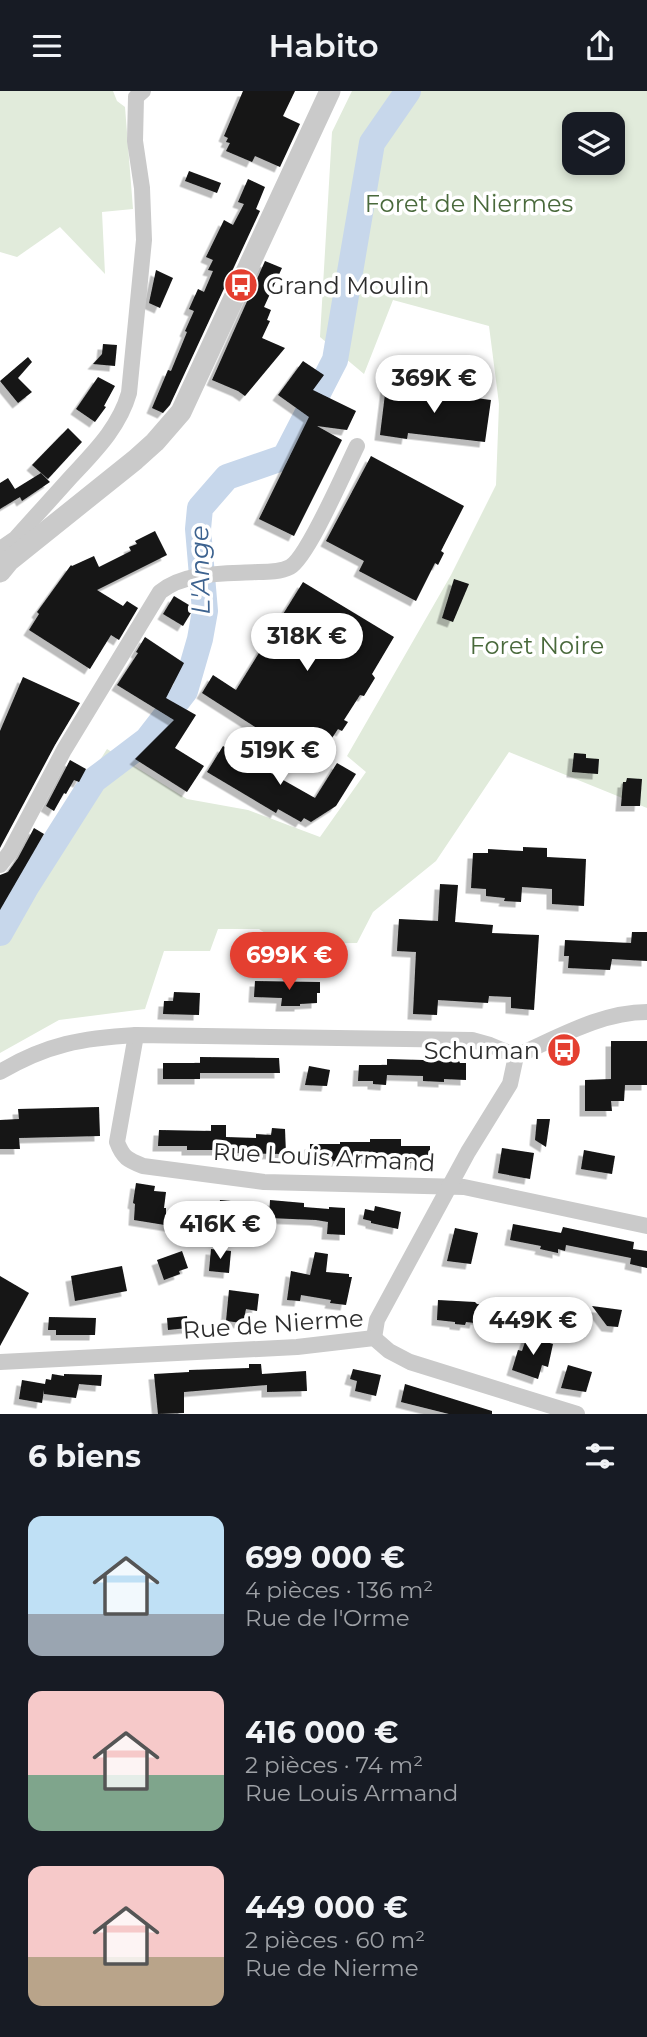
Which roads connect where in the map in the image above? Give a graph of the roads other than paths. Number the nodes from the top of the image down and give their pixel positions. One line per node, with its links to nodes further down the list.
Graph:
1 (143, 91): 4 (street)
2 (330, 91): 4 (street)
3 (357, 446): 5 (street)
4 (2, 560)
5 (0, 865)
6 (647, 1012): 8 (street)
7 (136, 1035): 8 (street); 9 (street); 10 (street, Rue Louis Armand)
8 (516, 1056): 10 (street)
9 (0, 1072)
10 (450, 1187): 11 (street, Rue Louis Armand); 12 (street)
11 (647, 1226)
12 (374, 1338): 13 (street, Rue de Nierme); 14 (street, Rue de Nierme)
13 (0, 1362)
14 (577, 1414)

